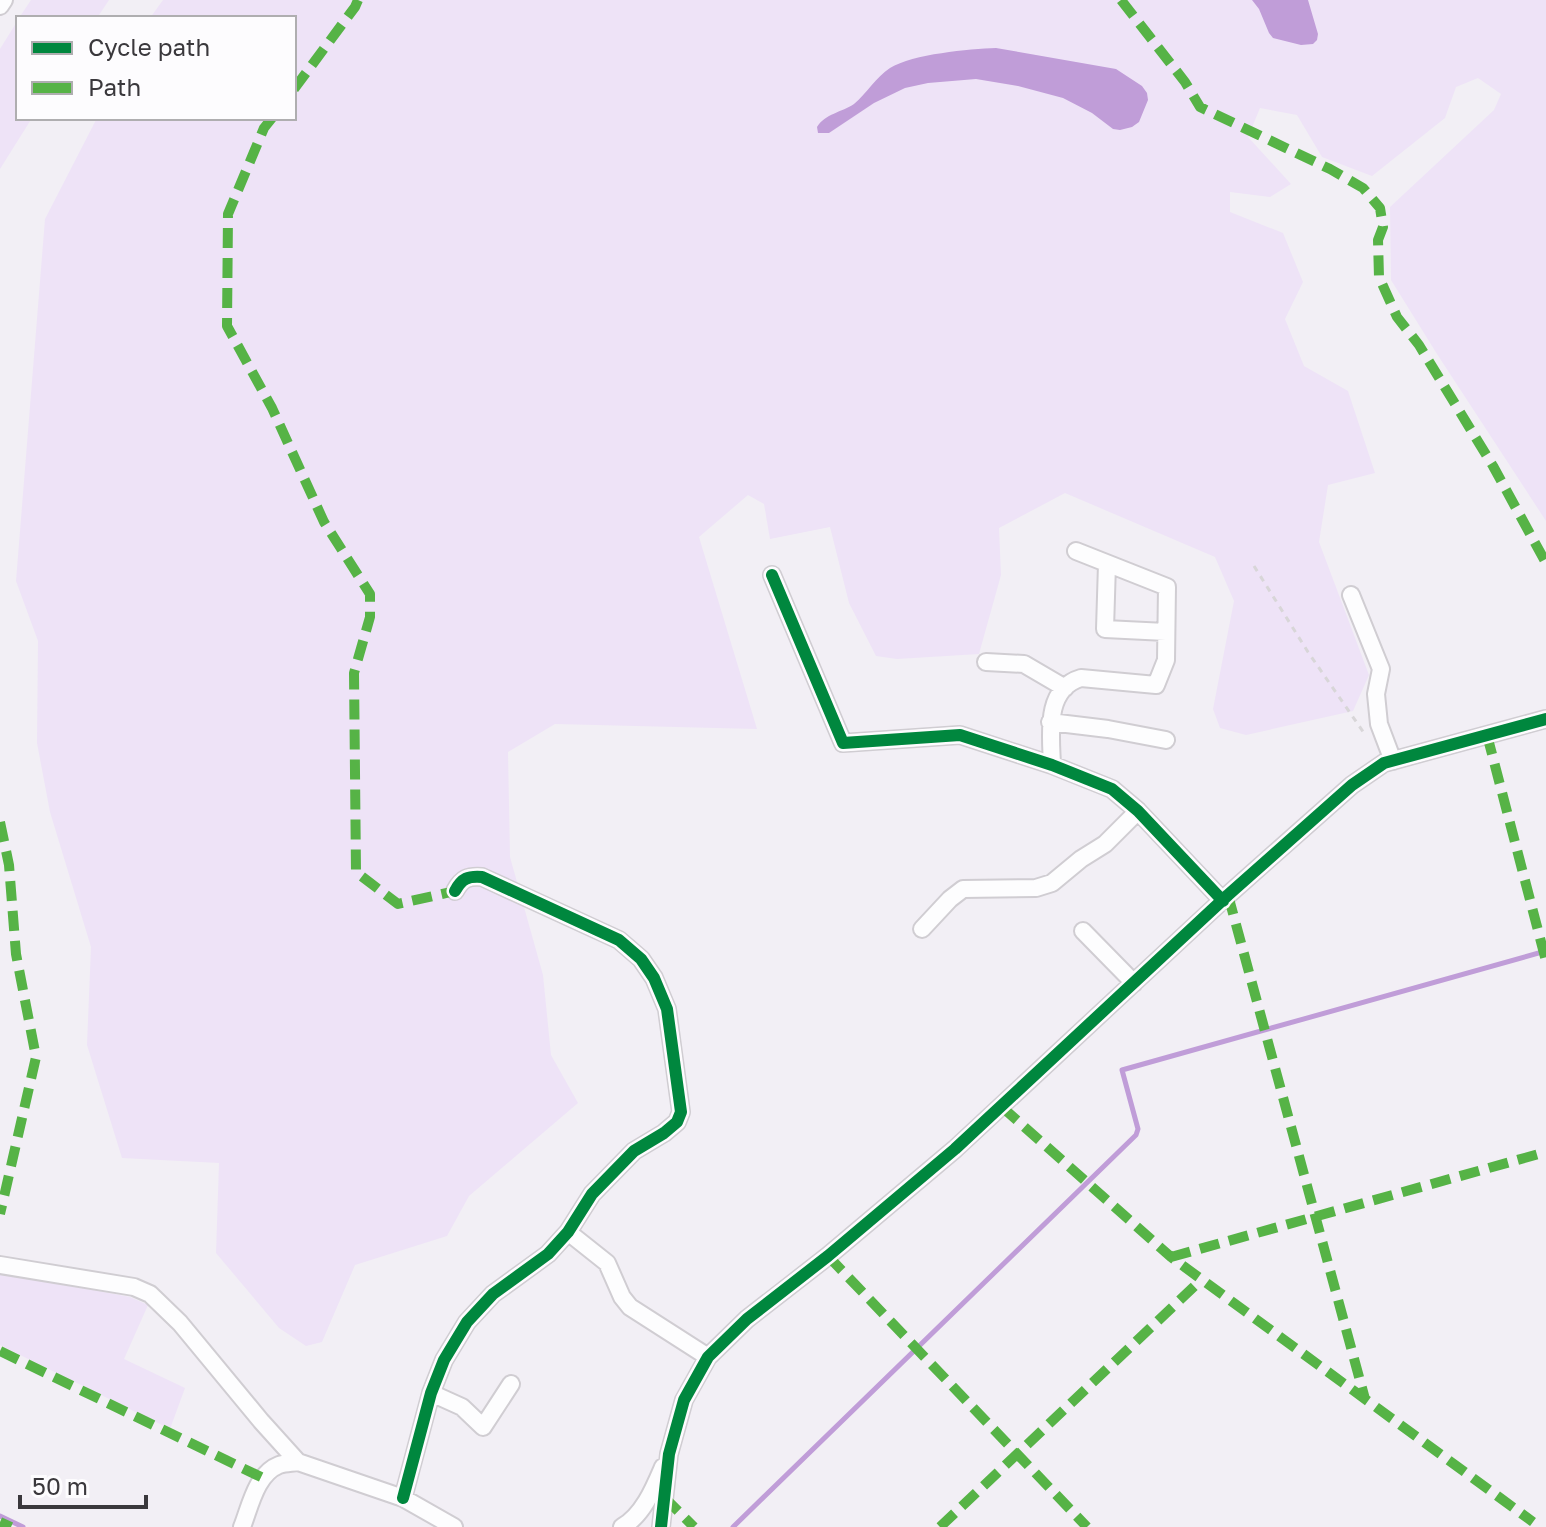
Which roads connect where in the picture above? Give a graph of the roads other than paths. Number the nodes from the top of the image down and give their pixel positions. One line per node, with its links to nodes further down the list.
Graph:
1 (4, 0): 2 (street)
2 (0, 6)
3 (1076, 551): 4 (street)
4 (1107, 564): 7 (street); 7 (street)
5 (772, 575): 14 (street)
6 (1351, 595): 13 (street)
7 (1166, 632): 9 (street)
8 (986, 662): 9 (street)
9 (1065, 688): 11 (street)
10 (1546, 719): 13 (street)
11 (1050, 722): 12 (street); 14 (street)
12 (1166, 740)
13 (1393, 761): 17 (street)
14 (1052, 765): 15 (street)
15 (1138, 811): 17 (street); 18 (street)
16 (455, 891): 21 (street)
17 (1223, 901): 20 (street)
18 (922, 929)
19 (1083, 931): 20 (street)
20 (1134, 983): 23 (street)
21 (568, 1232): 23 (street); 25 (street)
22 (0, 1265): 27 (street)
23 (708, 1357): 26 (street)
24 (511, 1384): 25 (street)
25 (431, 1393): 28 (street)
26 (669, 1454): 31 (street); 32 (street)
27 (298, 1462): 28 (street); 29 (street)
28 (403, 1498): 30 (street)
29 (245, 1526)
30 (454, 1527)
31 (622, 1527)
32 (661, 1527)

